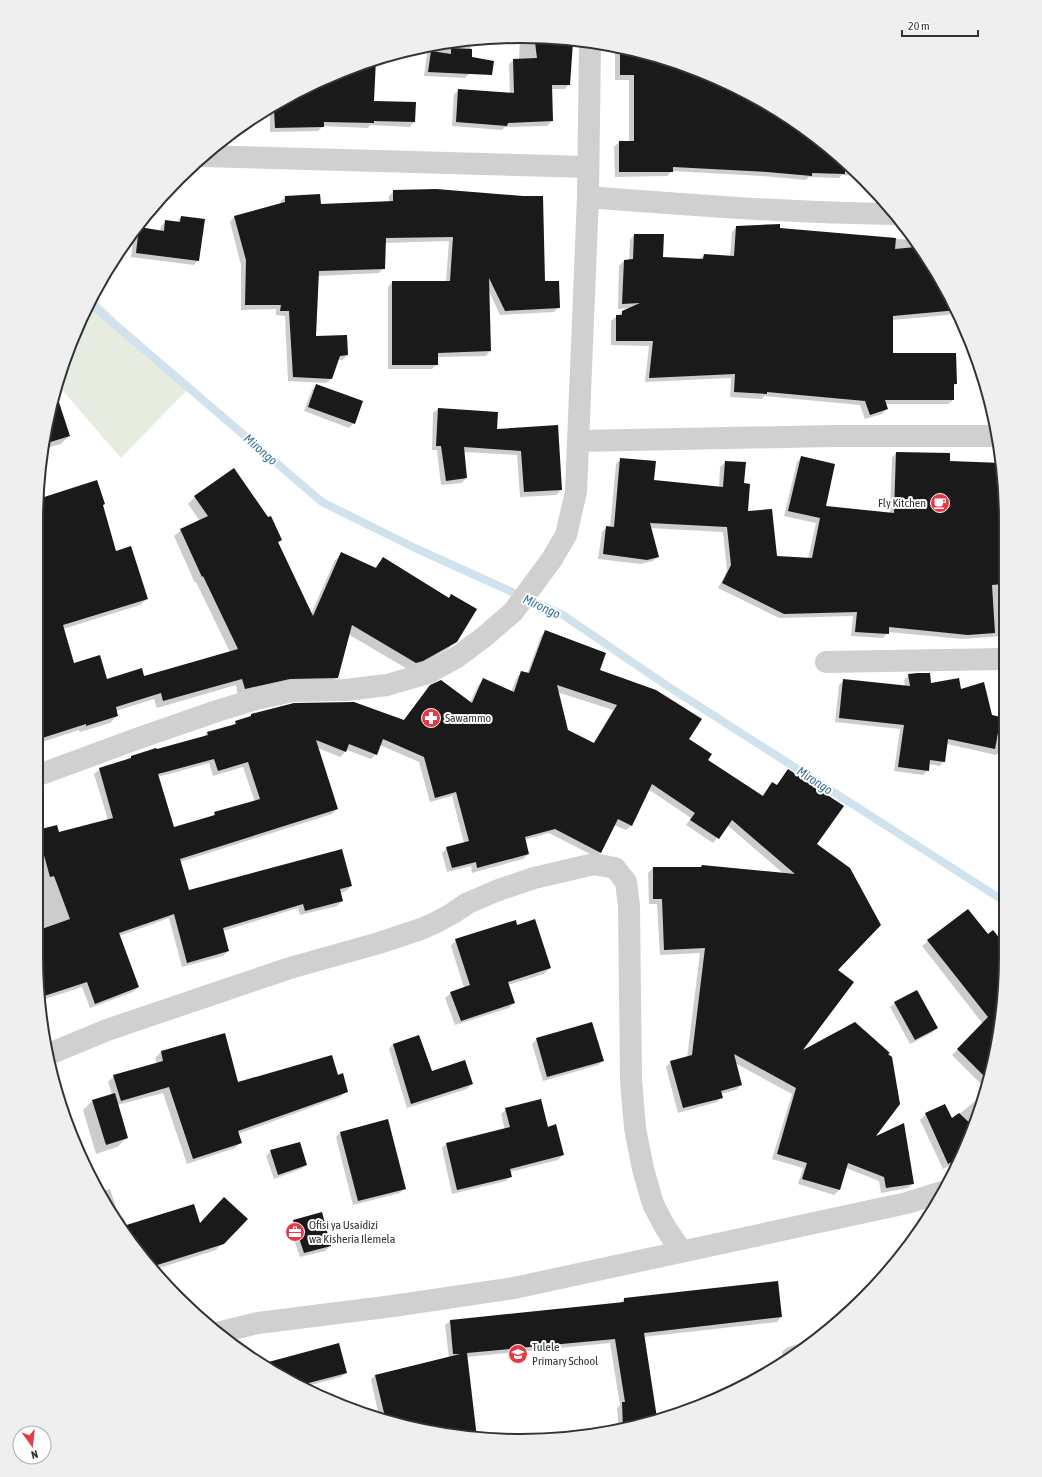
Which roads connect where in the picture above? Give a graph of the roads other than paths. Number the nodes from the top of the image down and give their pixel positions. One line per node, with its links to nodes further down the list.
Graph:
1 (590, 48): 3 (street)
2 (213, 156): 3 (street)
3 (588, 167): 4 (street)
4 (588, 197): 5 (street); 7 (street)
5 (887, 214)
6 (991, 436): 7 (street)
7 (578, 441): 10 (street)
8 (999, 659): 9 (street)
9 (826, 662)
10 (43, 773)
11 (53, 1052): 13 (street)
12 (935, 1194): 13 (street)
13 (682, 1252): 14 (street)
14 (225, 1331)

